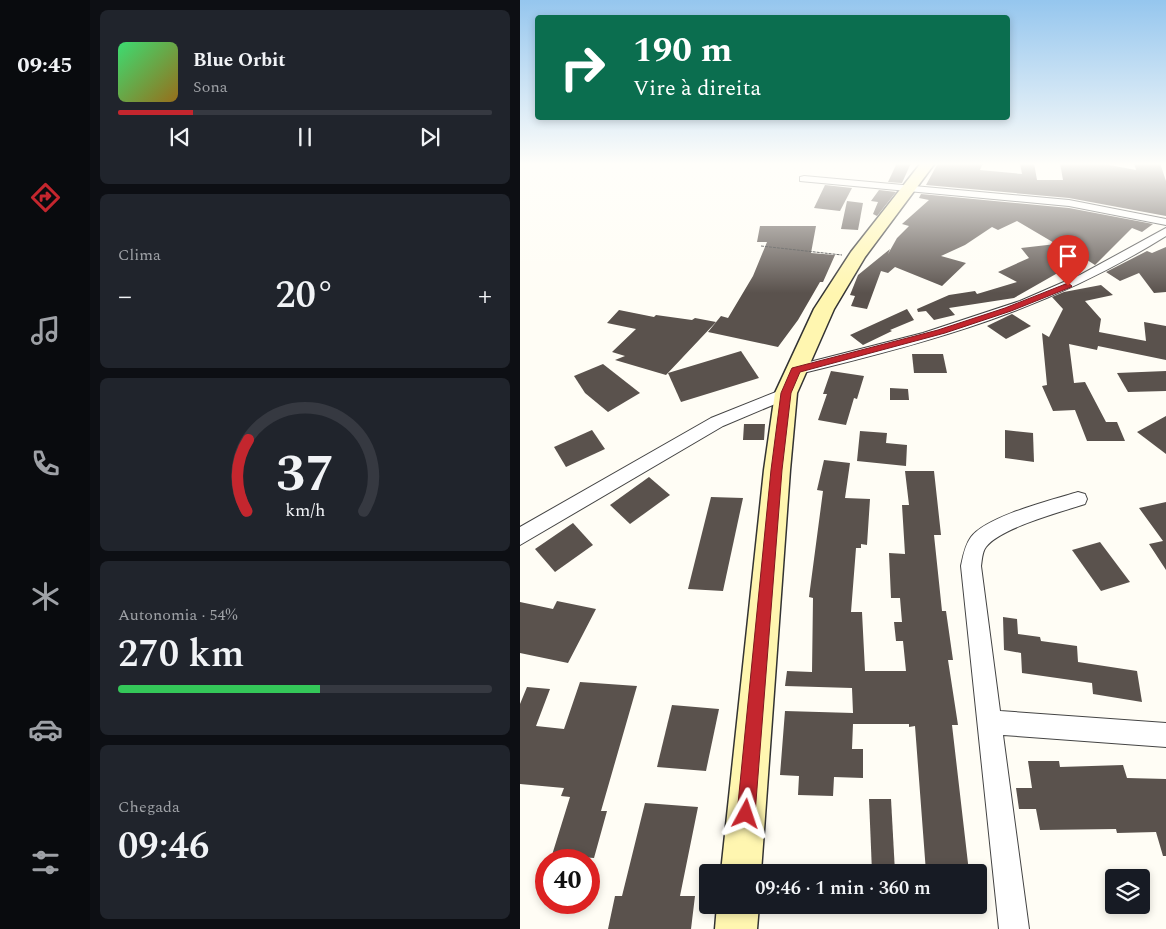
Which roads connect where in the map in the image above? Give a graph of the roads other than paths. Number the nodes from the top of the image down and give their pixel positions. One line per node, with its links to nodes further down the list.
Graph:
1 (895, 206): 5 (street)
2 (1086, 206): 3 (street)
3 (1166, 222)
4 (1166, 231): 5 (street)
5 (791, 382): 7 (street); 10 (street)
6 (1078, 499): 8 (street)
7 (520, 537)
8 (991, 722): 9 (street); 13 (street)
9 (1166, 735)
10 (742, 864)
11 (737, 914): 12 (street)
12 (736, 929)
13 (1014, 929)

